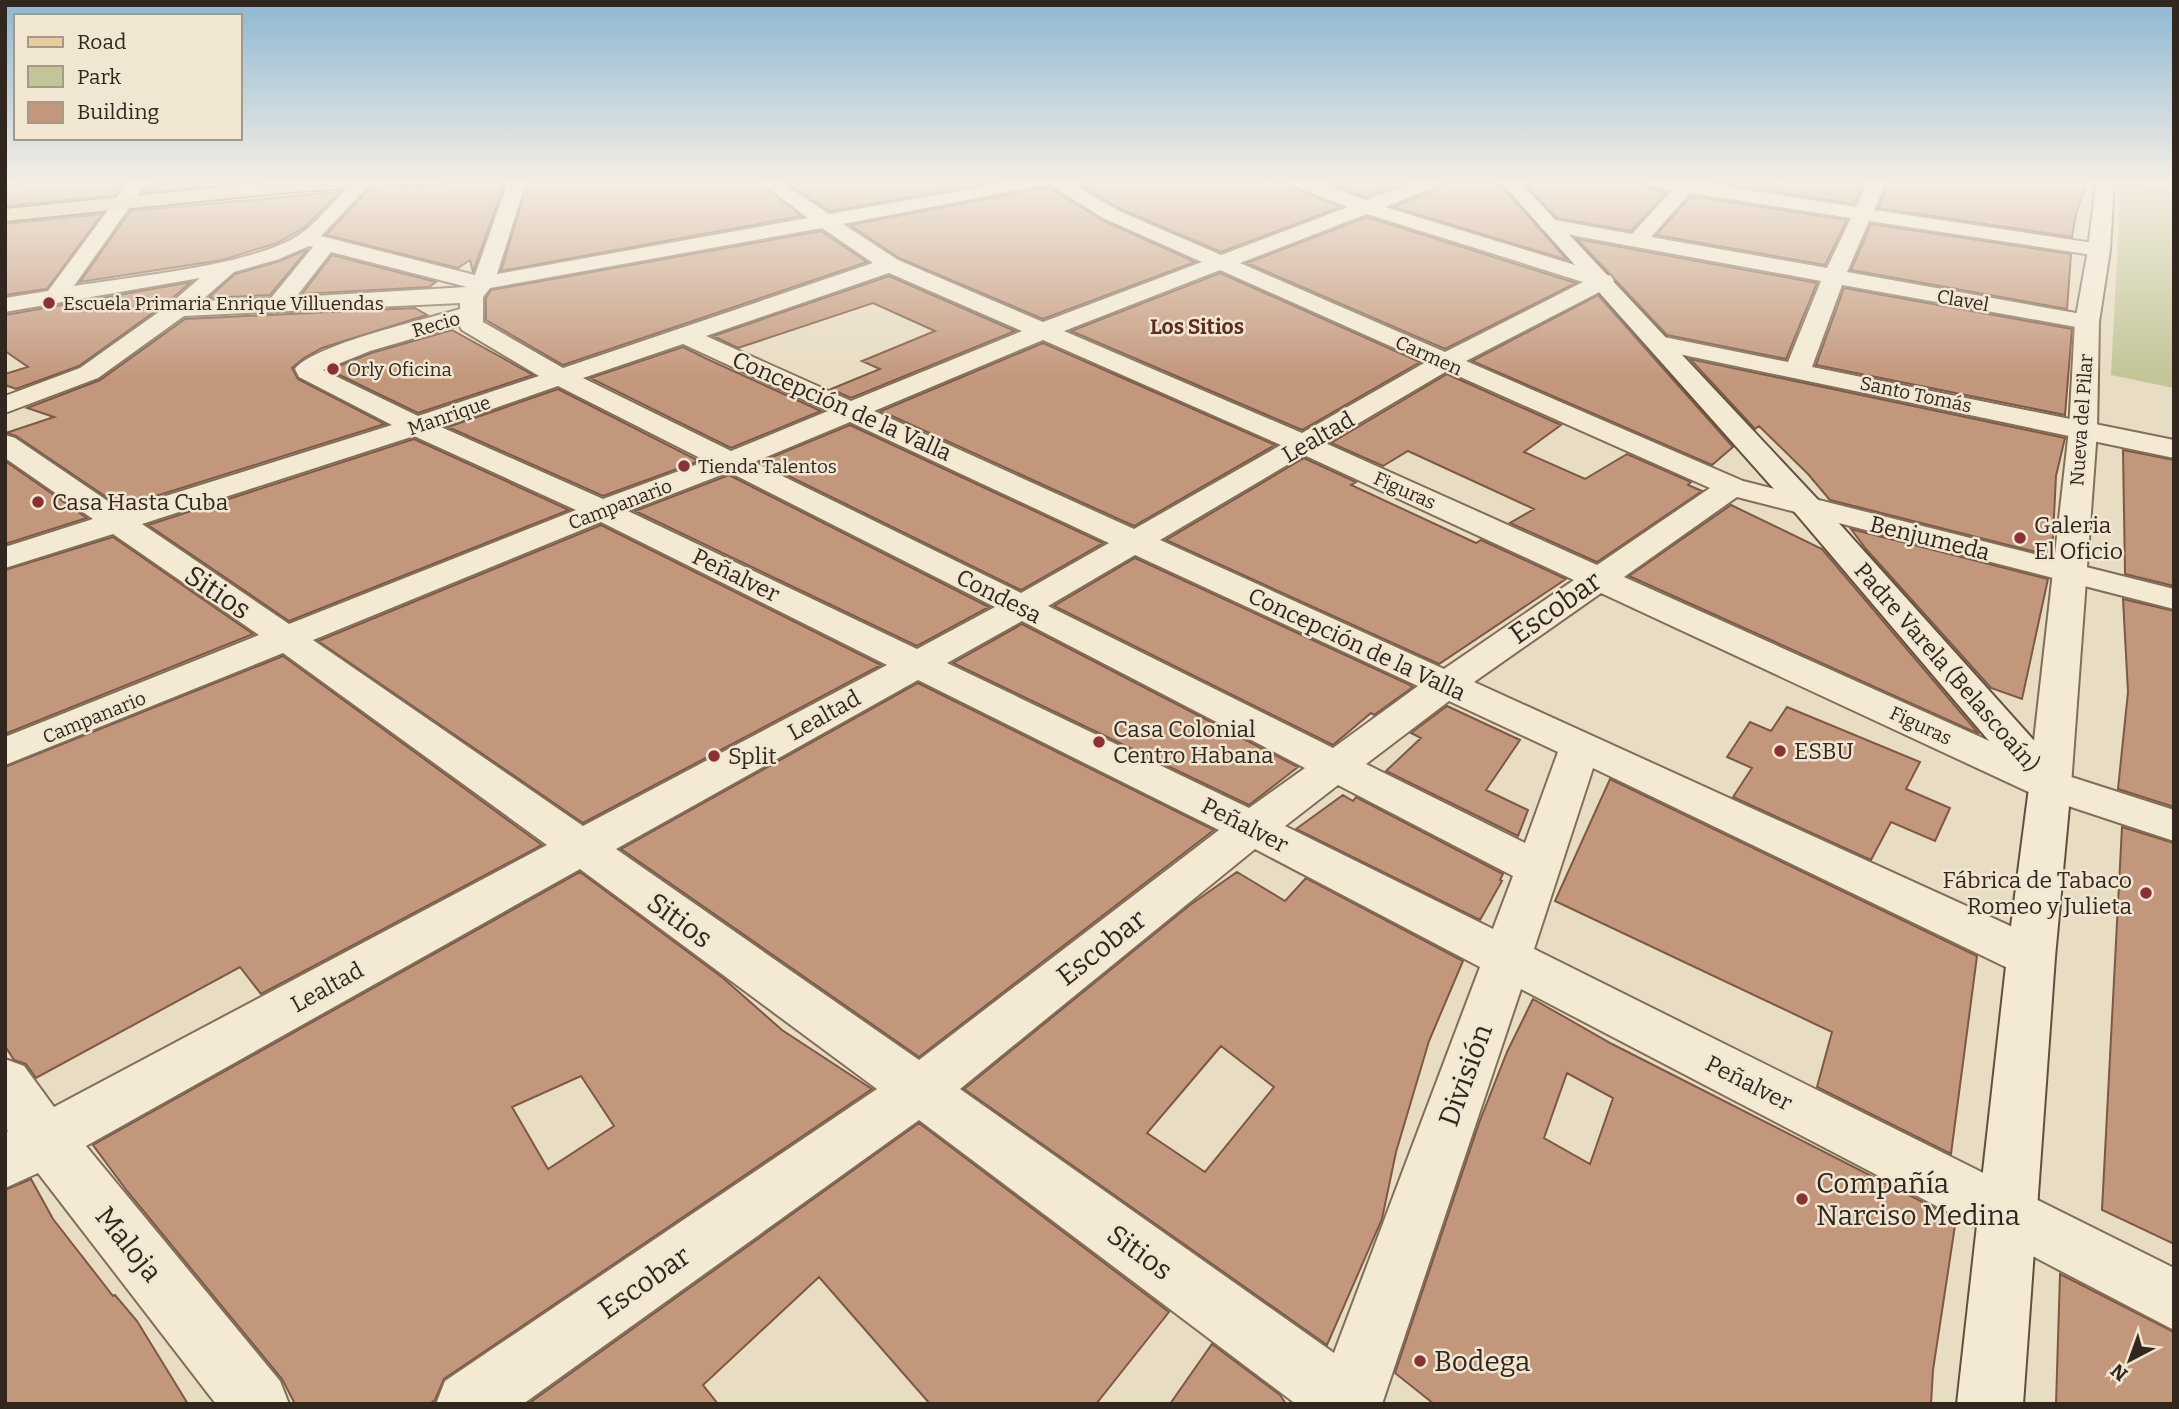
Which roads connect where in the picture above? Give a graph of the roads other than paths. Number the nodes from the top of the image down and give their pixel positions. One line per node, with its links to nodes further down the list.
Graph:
1 (91, 248): 21 (street)
2 (295, 248): 18 (street)
3 (313, 248): 24 (street)
4 (338, 248): 22 (street)
5 (493, 248): 22 (street)
6 (703, 248): 22 (street)
7 (864, 248): 17 (street, Figuras)
8 (1187, 248): 16 (street, Carmen)
9 (1264, 248): 16 (street, Campanario)
10 (1497, 248): 20 (street)
11 (1571, 248): 20 (street, Padre Varela (Belascoaín))
12 (1675, 248): 19 (street, Clavel)
13 (1847, 248): 19 (street)
14 (2085, 248): 15 (street)
15 (2099, 250): 26 (street, Nueva del Pilar)
16 (1224, 264): 27 (street, Campanario); 30 (street, Carmen)
17 (890, 265): 27 (street, Figuras); 28 (street, Manrique)
18 (226, 267): 21 (street); 25 (street)
19 (1834, 276): 26 (street, Clavel); 32 (street)
20 (1603, 281): 29 (street, Padre Varela (Belascoaín)); 30 (street, Lealtad)
21 (56, 296): 23 (street)
22 (475, 298): 24 (street); 31 (street, Recio); 33 (street, Condesa)
23 (5, 304)
24 (278, 304): 25 (street)
25 (178, 309): 34 (street)
26 (2087, 322): 37 (street, Nueva del Pilar)
27 (1043, 331): 35 (street, Campanario); 39 (street, Figuras)
28 (682, 334): 33 (street, Manrique); 35 (street, Concepción de la Valla)
29 (1659, 343): 32 (street, Santo Tomás); 43 (street, Padre Varela (Belascoaín))
30 (1444, 362): 39 (street, Lealtad); 42 (street, Carmen)
31 (308, 369): 36 (street, Peñalver)
32 (1798, 370): 37 (street, Santo Tomás)
33 (560, 377): 36 (street, Manrique); 41 (street, Condesa)
34 (5, 405)
35 (854, 410): 41 (street, Campanario); 46 (street, Concepción de la Valla)
36 (416, 426): 44 (street, Peñalver); 45 (street, Manrique)
37 (2083, 430): 40 (street, Santo Tomás); 48 (street, Nueva del Pilar)
38 (5, 444): 45 (street, Sitios)
39 (1306, 445): 46 (street, Lealtad); 49 (street, Figuras)
40 (2174, 449)
41 (732, 461): 44 (street, Campanario); 51 (street, Condesa)
42 (1732, 487): 43 (street, Carmen); 49 (street, Escobar)
43 (1809, 509): 48 (street, Benjumeda); 58 (street, Padre Varela (Belascoaín))
44 (602, 510): 52 (street, Campanario); 53 (street, Peñalver)
45 (114, 523): 47 (street, Manrique); 52 (street, Sitios)
46 (1135, 540): 51 (street, Lealtad); 54 (street, Concepción de la Valla)
47 (5, 558)
48 (2068, 572): 50 (street, Benjumeda); 58 (street, Nueva del Pilar)
49 (1598, 577): 54 (street, Escobar); 58 (street, Figuras)
50 (2174, 599)
51 (1022, 607): 53 (street, Lealtad); 57 (street, Condesa)
52 (288, 639): 56 (street, Campanario); 61 (street, Sitios)
53 (918, 664): 60 (street, Peñalver); 61 (street, Lealtad)
54 (1445, 685): 55 (street, Concepción de la Valla); 57 (street, Escobar)
55 (1580, 746): 62 (street, División); 63 (street, Concepción de la Valla)
56 (5, 752)
57 (1337, 766): 60 (street, Escobar); 62 (street, Condesa)
58 (2050, 785): 59 (street, Figuras); 63 (street, Padre Varela (Belascoaín))
59 (2174, 826)
60 (1252, 828): 64 (street, Peñalver); 66 (street, Escobar)
61 (580, 848): 66 (street, Sitios); 67 (street, Lealtad)
62 (1537, 869): 64 (street, División)
63 (2031, 957): 68 (street, Padre Varela (Belascoaín))
64 (1507, 958): 68 (street, Peñalver); 70 (street, División)
65 (5, 1082): 67 (street, Maloja)
66 (918, 1091): 70 (street, Sitios); 72 (street, Escobar)
67 (26, 1151): 71 (street, Maloja)
68 (2008, 1217): 69 (street, Peñalver); 73 (street, Padre Varela (Belascoaín))
69 (2174, 1300)
70 (1349, 1403)
71 (257, 1404)
72 (468, 1404)
73 (1990, 1404)

